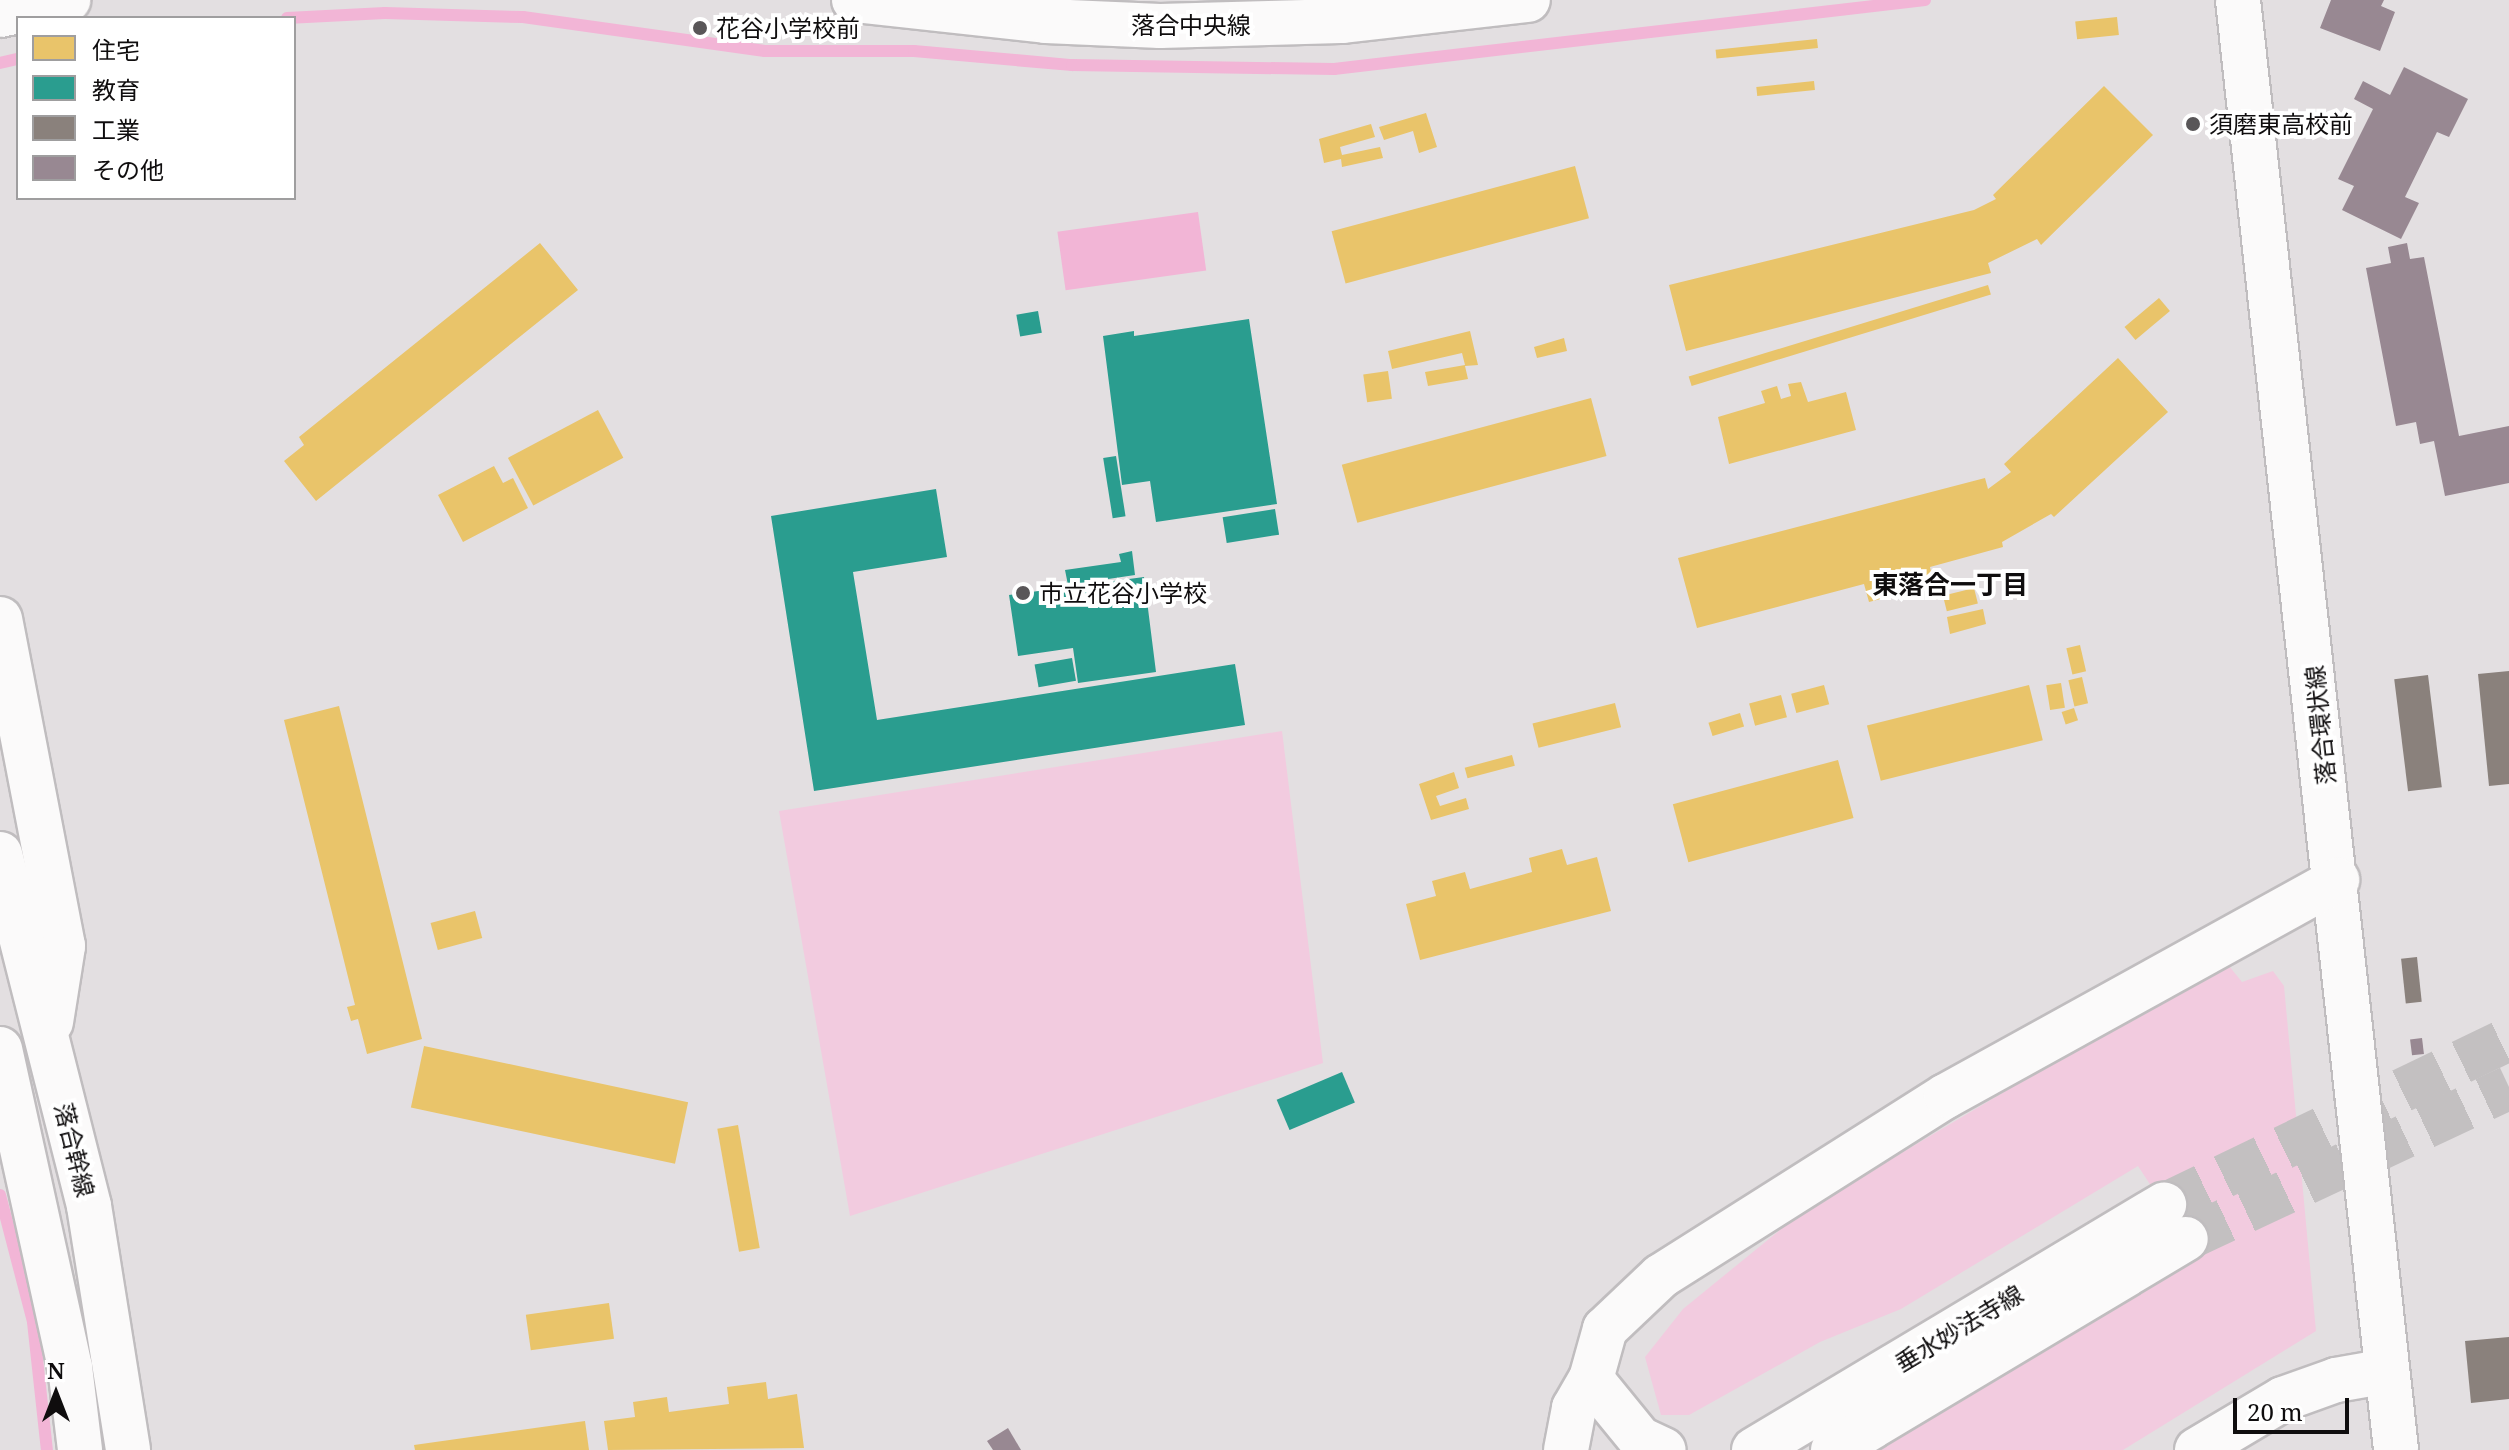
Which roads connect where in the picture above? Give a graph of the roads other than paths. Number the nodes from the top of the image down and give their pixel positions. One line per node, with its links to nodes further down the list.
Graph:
1 (68, 0): 5 (street)
2 (854, 0): 3 (street, 落合中央線)
3 (1528, 0)
4 (2238, 0): 8 (street, 落合環状線)
5 (0, 15)
6 (0, 619): 9 (street)
7 (0, 854): 9 (street, 落合幹線)
8 (2337, 880): 11 (street, 落合環状線); 12 (street)
9 (48, 1037): 14 (street, 落合幹線)
10 (0, 1050): 13 (street, 落合幹線)
11 (2387, 1371): 19 (street); 20 (street, 落合環状線)
12 (1591, 1379): 15 (street); 16 (street)
13 (80, 1450)
14 (128, 1450)
15 (1566, 1450)
16 (1664, 1450)
17 (1754, 1450): 18 (street, 垂水妙法寺線)
18 (1833, 1450)
19 (2197, 1450)
20 (2396, 1450)

